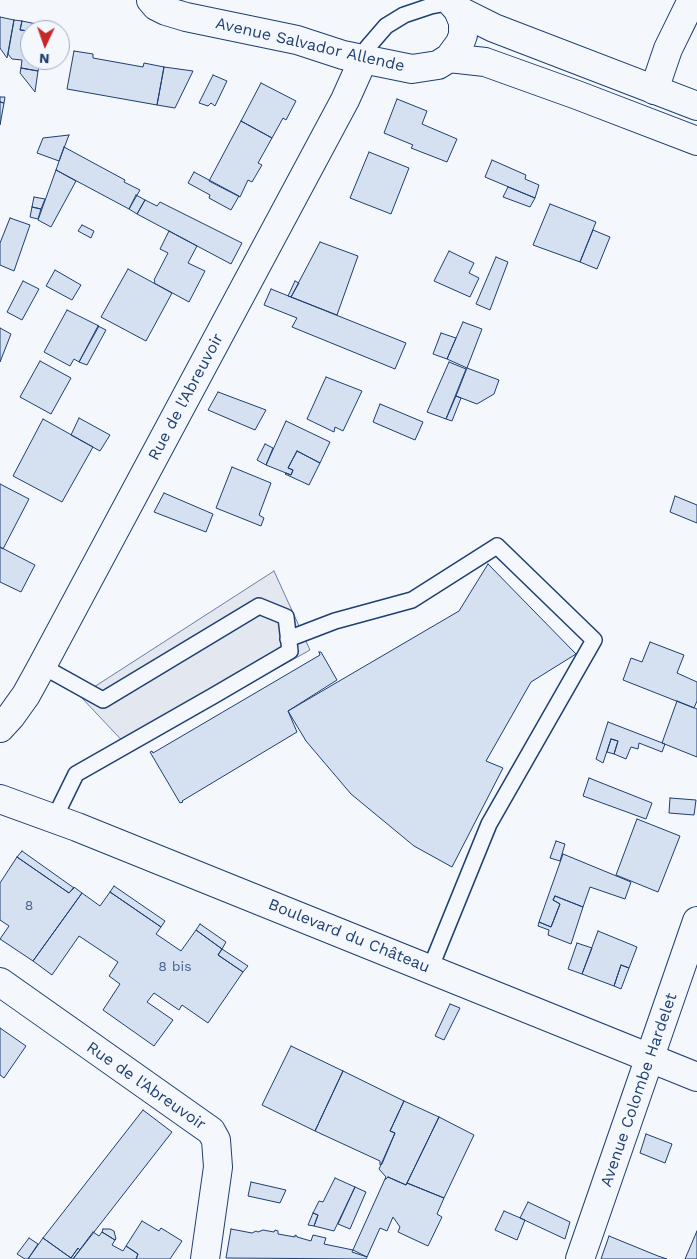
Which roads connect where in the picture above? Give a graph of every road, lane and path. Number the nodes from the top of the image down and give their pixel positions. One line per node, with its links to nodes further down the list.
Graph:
1 (151, 0): 5 (street, Avenue Salvador Allende)
2 (692, 0): 6 (street)
3 (453, 4): 4 (street); 5 (lane); 6 (street)
4 (449, 58): 5 (street, Avenue Salvador Allende); 8 (street, Avenue Salvador Allende)
5 (363, 60): 10 (street, Rue de l'Abreuvoir)
6 (654, 90): 7 (street)
7 (697, 106)
8 (697, 140)
9 (288, 639): 10 (lane); 13 (lane); 15 (lane)
10 (42, 666): 11 (street, Rue de l'Abreuvoir)
11 (0, 728)
12 (0, 799): 13 (street, Boulevard du Château)
13 (54, 819): 15 (street, Boulevard du Château)
14 (697, 921): 17 (street, Avenue Colombe Hardelet)
15 (430, 969): 17 (street, Boulevard du Château)
16 (0, 982): 19 (street, Rue de l'Abreuvoir)
17 (650, 1058): 18 (street, Boulevard du Château); 20 (street, Avenue Colombe Hardelet)
18 (697, 1077)
19 (205, 1259)
20 (580, 1259)

